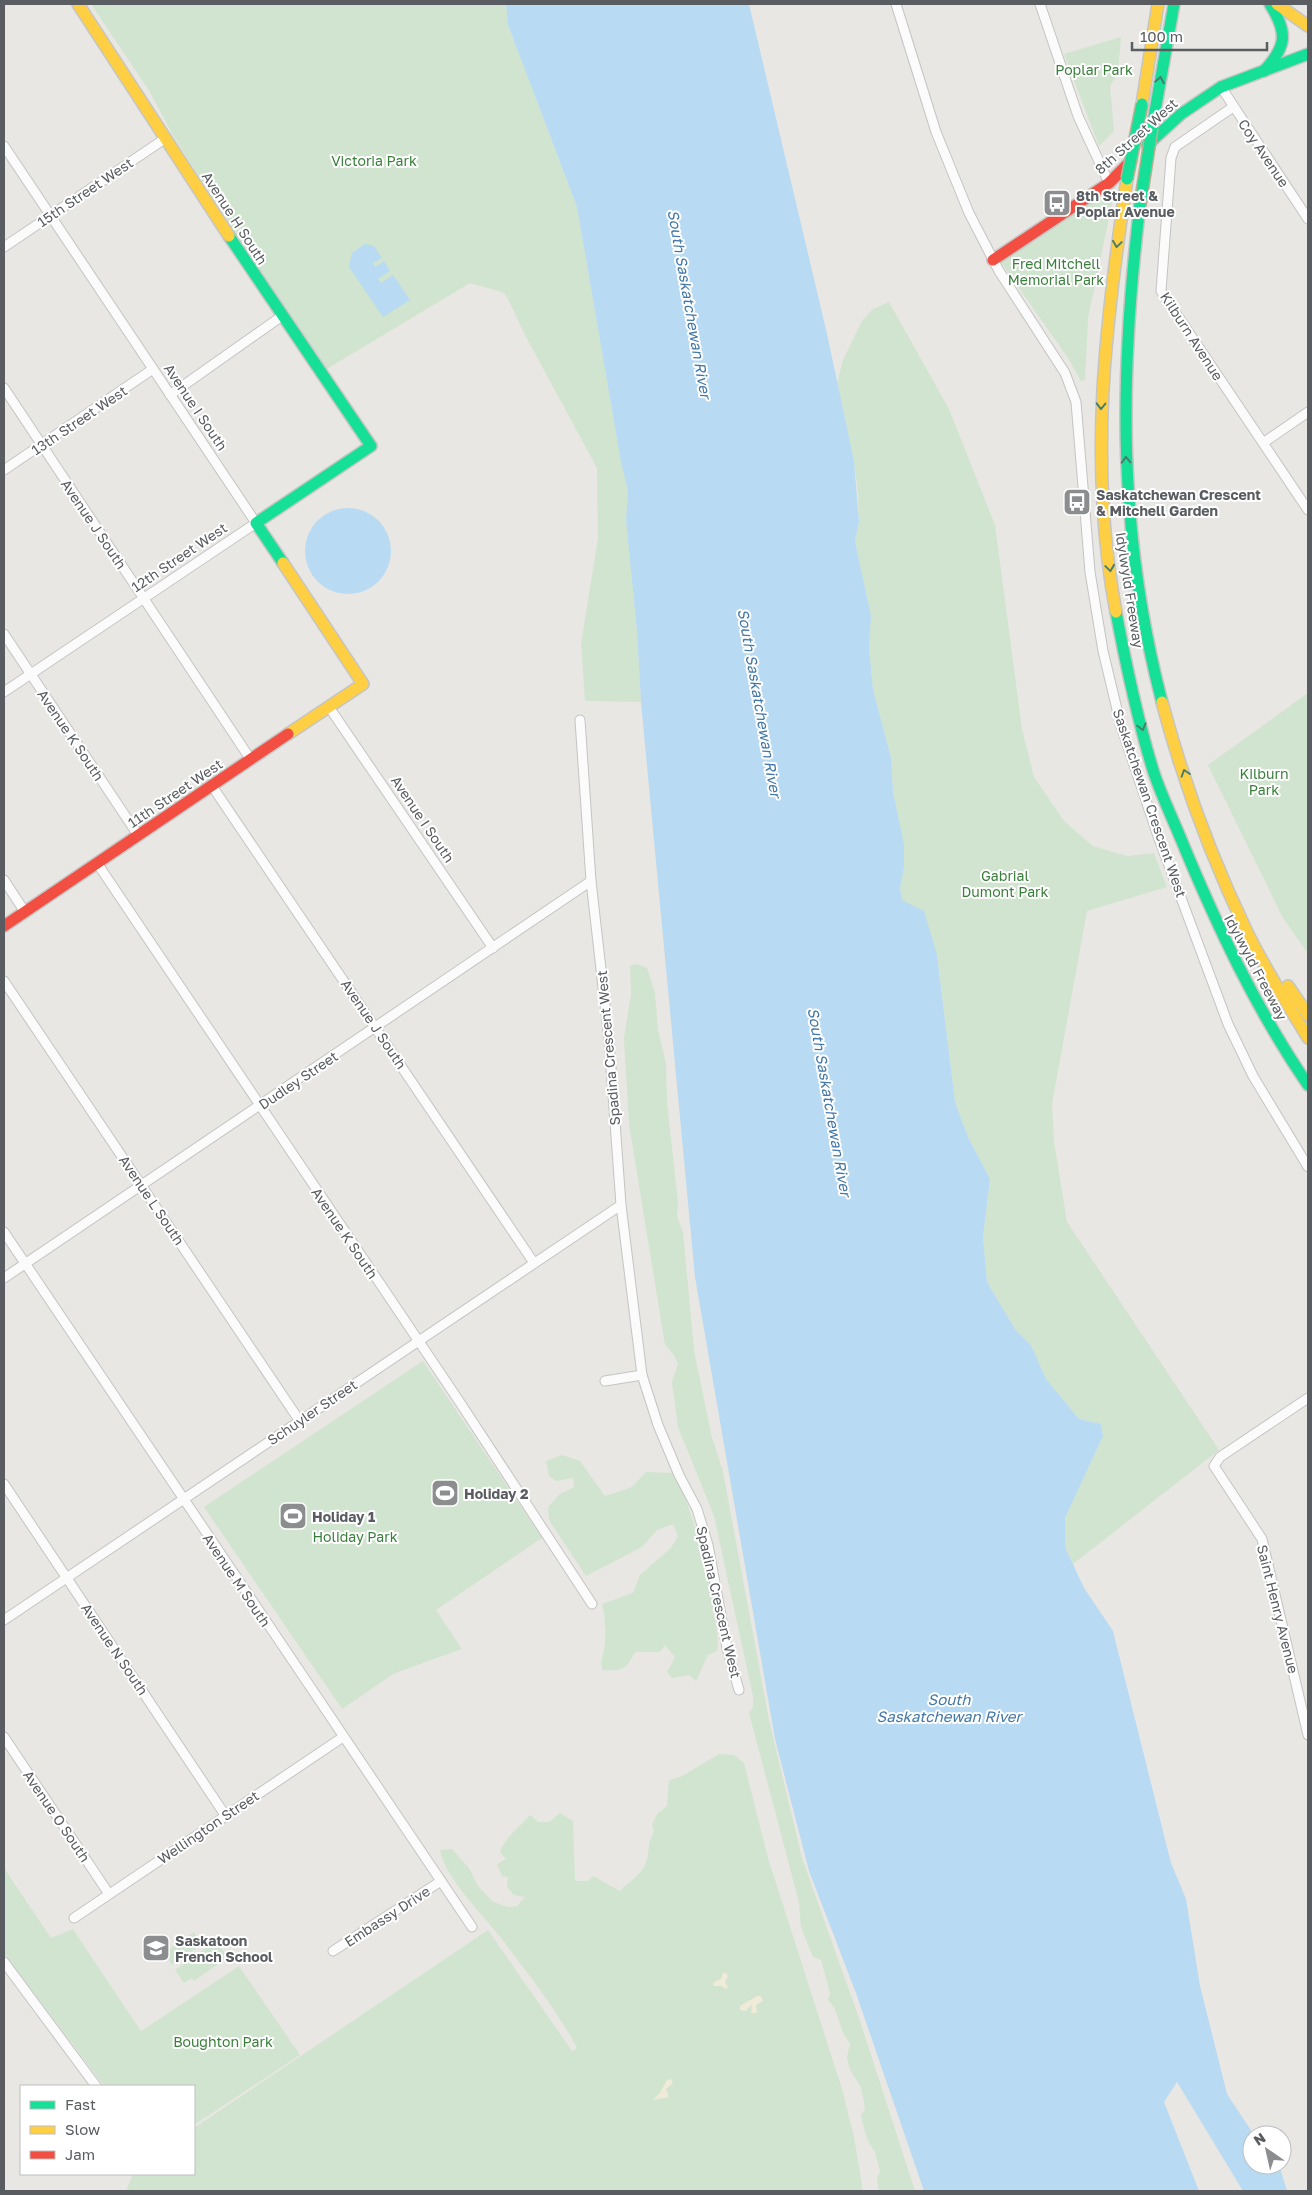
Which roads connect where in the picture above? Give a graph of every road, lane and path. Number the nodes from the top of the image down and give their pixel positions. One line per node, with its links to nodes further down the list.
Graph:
1 (78, 4): 13 (main road, Avenue H South)
2 (896, 4): 19 (street, Saskatchewan Crescent West)
3 (1040, 4): 15 (street)
4 (1158, 4): 52 (main road, Idylwyld Freeway, one-way to 52, bridge)
5 (1174, 4): 40 (main road, Idylwyld Freeway, one-way to 5, bridge)
6 (1270, 4): 10 (main road)
7 (1277, 4): 8 (main road)
8 (1308, 26)
9 (1308, 54): 10 (main road, 8th Street West)
10 (1264, 71): 11 (main road, 8th Street West)
11 (1221, 87): 12 (street, Coy Avenue); 15 (main road, 8th Street West)
12 (1233, 108): 17 (street, Coy Avenue); 25 (street, Kilburn Avenue)
13 (166, 138): 16 (street, 15th Street West); 20 (main road, Avenue H South)
14 (4, 146): 16 (street, Avenue I South)
15 (1109, 183): 19 (main road, 8th Street West)
16 (50, 216): 18 (street, 15th Street West); 21 (street, Avenue I South)
17 (1308, 219)
18 (4, 247)
19 (993, 260): 54 (street, Saskatchewan Crescent West)
20 (282, 316): 23 (street); 27 (main road, Avenue H South)
21 (153, 369): 23 (street, Avenue I South); 26 (street, 13th Street West)
22 (4, 388): 26 (street, Avenue J South)
23 (170, 394): 30 (street, Avenue I South)
24 (1308, 412): 25 (street)
25 (1263, 444): 29 (street, Kilburn Avenue)
26 (41, 445): 28 (street, 13th Street West); 31 (street, Avenue J South)
27 (370, 446): 30 (main road, 12th Street West)
28 (4, 470)
29 (1308, 510)
30 (256, 523): 31 (street, 12th Street West); 34 (main road, Avenue I South)
31 (144, 598): 33 (street, 12th Street West); 38 (street, Avenue J South)
32 (4, 634): 33 (street, Avenue K South)
33 (30, 674): 35 (street, 12th Street West); 41 (street, Avenue K South)
34 (362, 684): 36 (main road, 11th Street West)
35 (4, 692)
36 (329, 707): 38 (main road, 11th Street West); 47 (street, Avenue I South)
37 (580, 720): 44 (street, Spadina Crescent West)
38 (251, 760): 39 (main road, 11th Street West)
39 (212, 786): 41 (main road, 11th Street West); 50 (street, Avenue J South)
40 (1190, 791): 49 (main road); 51 (main road, Idylwyld Freeway)
41 (138, 836): 42 (main road, 11th Street West)
42 (97, 863): 45 (main road, 11th Street West); 53 (street, Avenue K South)
43 (4, 880): 45 (street)
44 (592, 881): 47 (street, Dudley Street); 56 (street, Spadina Crescent West)
45 (25, 912): 46 (main road, 11th Street West)
46 (4, 926)
47 (493, 948): 50 (street, Dudley Street)
48 (4, 980): 55 (street, Avenue L South)
49 (1308, 1014)
50 (376, 1027): 53 (street, Dudley Street); 58 (street, Avenue J South)
51 (1308, 1038)
52 (1308, 1085)
53 (259, 1106): 55 (street, Dudley Street); 61 (street, Avenue K South)
54 (1308, 1167)
55 (142, 1185): 59 (street, Dudley Street); 65 (street, Avenue L South)
56 (621, 1205): 58 (street, Schuyler Street); 62 (street, Spadina Crescent West)
57 (4, 1232): 59 (street, Avenue M South)
58 (534, 1263): 61 (street, Schuyler Street)
59 (25, 1264): 60 (street, Dudley Street); 67 (street, Avenue M South)
60 (4, 1278)
61 (418, 1342): 65 (street, Schuyler Street); 69 (street, Avenue K South)
62 (642, 1375): 63 (street); 71 (street, Spadina Crescent West)
63 (605, 1381)
64 (1308, 1398): 72 (street, Saint Henry Avenue)
65 (299, 1420): 67 (street, Schuyler Street)
66 (4, 1484): 68 (street, Avenue N South)
67 (183, 1499): 68 (street, Schuyler Street); 74 (street, Avenue M South)
68 (67, 1578): 70 (street, Schuyler Street); 75 (street, Avenue N South)
69 (592, 1604)
70 (4, 1620)
71 (739, 1690)
72 (1308, 1735)
73 (4, 1737): 77 (street, Avenue O South)
74 (343, 1737): 75 (street, Wellington Street); 76 (street, Avenue M South)
75 (225, 1814): 77 (street, Wellington Street)
76 (440, 1881): 79 (street, Avenue M South); 80 (street, Embassy Drive)
77 (109, 1894): 78 (street, Wellington Street)
78 (74, 1918)
79 (472, 1926)
80 (333, 1951)
81 (4, 1962): 82 (street)
82 (95, 2085)

